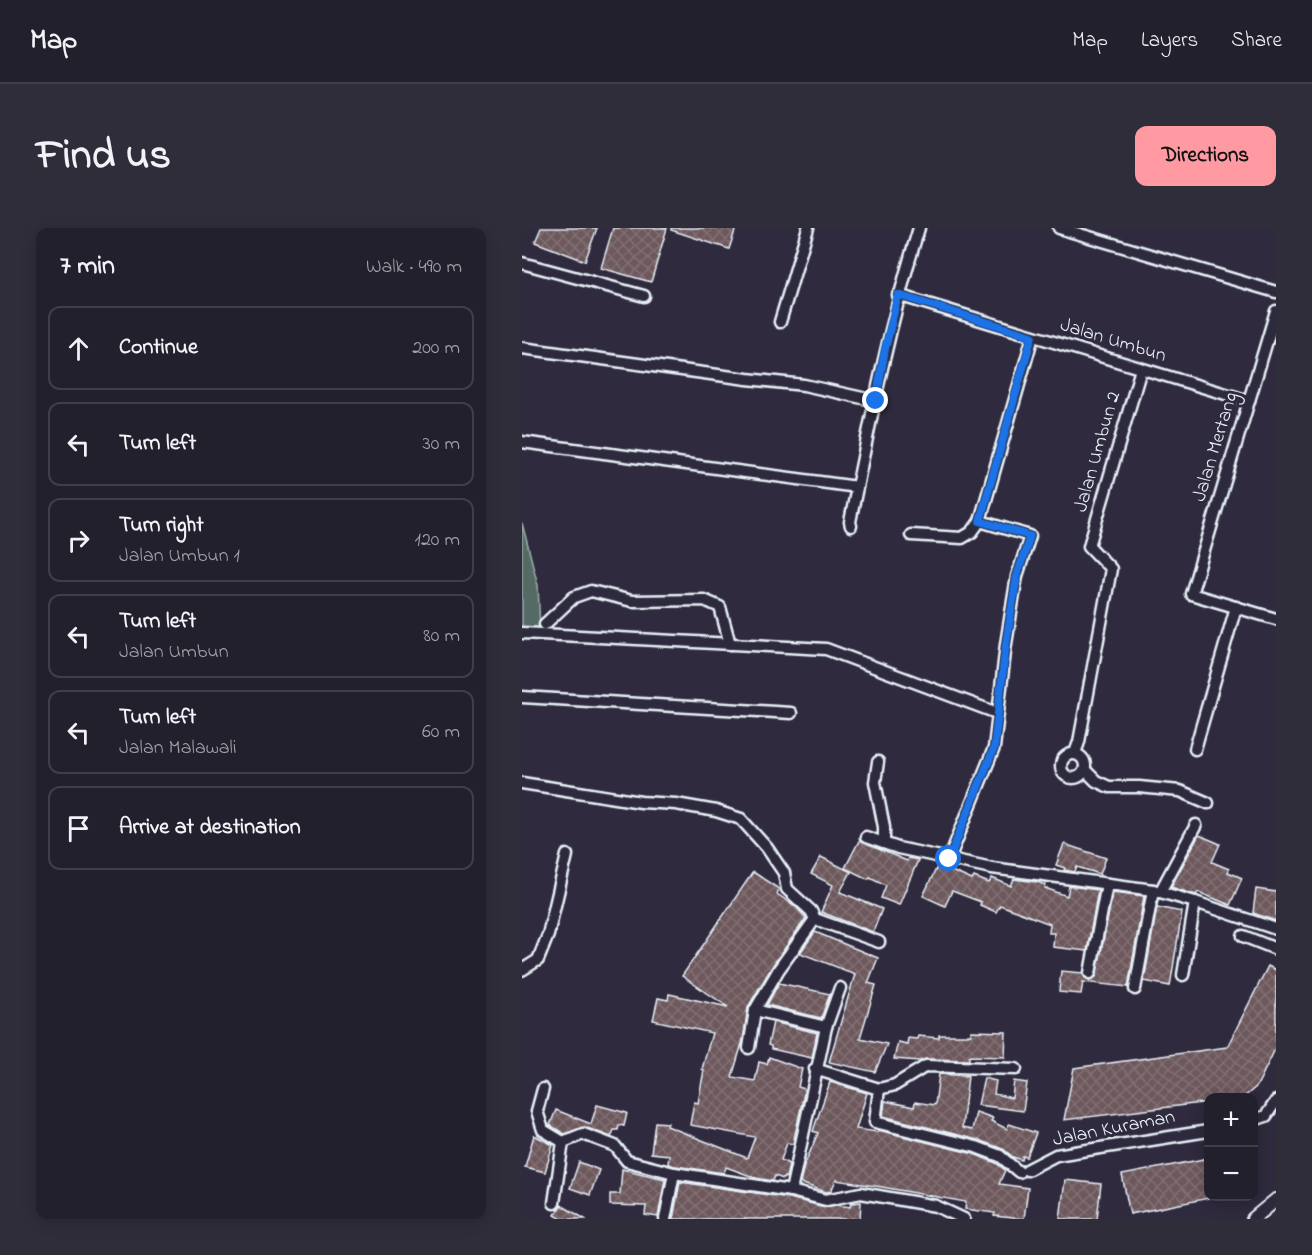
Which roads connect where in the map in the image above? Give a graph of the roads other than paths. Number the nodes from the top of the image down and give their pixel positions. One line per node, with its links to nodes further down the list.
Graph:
1 (808, 228): 10 (street)
2 (919, 228): 7 (street)
3 (1061, 228): 4 (street)
4 (1080, 231): 6 (street)
5 (522, 262): 8 (street)
6 (1276, 292)
7 (898, 295): 11 (street, Jalan Umbun); 14 (street)
8 (644, 296)
9 (1276, 311): 15 (street, Jalan Mertang)
10 (780, 322)
11 (1032, 336): 13 (street, Jalan Umbun); 18 (street)
12 (522, 348): 14 (street)
13 (1141, 369): 15 (street, Jalan Umbun); 30 (street, Jalan Umbun 2)
14 (876, 401): 17 (street)
15 (1249, 401): 21 (street, Jalan Mertang)
16 (522, 442): 17 (street)
17 (857, 487): 19 (street)
18 (980, 521): 20 (street); 28 (street)
19 (851, 526)
20 (911, 535)
21 (1236, 607): 22 (street); 29 (street)
22 (1276, 619)
23 (545, 624): 25 (street)
24 (522, 633): 25 (street)
25 (730, 644): 28 (street)
26 (522, 697): 27 (street)
27 (791, 713)
28 (997, 713): 39 (street)
29 (1195, 749)
30 (1075, 753): 32 (street); 32 (street)
31 (878, 762): 37 (street)
32 (1084, 770): 34 (street)
33 (522, 783): 43 (street)
34 (1208, 803)
35 (1196, 825): 41 (street)
36 (866, 837): 37 (street)
37 (884, 843): 39 (street)
38 (567, 855): 48 (street)
39 (949, 859): 40 (street)
40 (1107, 884): 41 (street); 49 (street)
41 (1157, 891): 42 (street); 52 (street)
42 (1195, 902): 44 (street); 50 (street)
43 (815, 919): 46 (street); 53 (street)
44 (1276, 928)
45 (1243, 936): 47 (street)
46 (879, 942)
47 (1276, 949)
48 (522, 970)
49 (1090, 973)
50 (1183, 975)
51 (840, 988): 54 (street)
52 (1135, 989)
53 (755, 1010): 54 (street); 55 (street)
54 (826, 1027): 57 (street)
55 (749, 1048)
56 (1016, 1069): 59 (street)
57 (815, 1070): 59 (street); 65 (street)
58 (543, 1089): 63 (street)
59 (879, 1089): 62 (street, Jalan Kuraman)
60 (1275, 1104): 61 (street)
61 (1258, 1119)
62 (1204, 1132)
63 (563, 1142): 64 (street); 67 (street)
64 (674, 1173): 65 (street); 69 (street)
65 (791, 1191): 68 (street)
66 (1276, 1200): 70 (street)
67 (554, 1203)
68 (960, 1218)
69 (665, 1219)
70 (1253, 1219)

